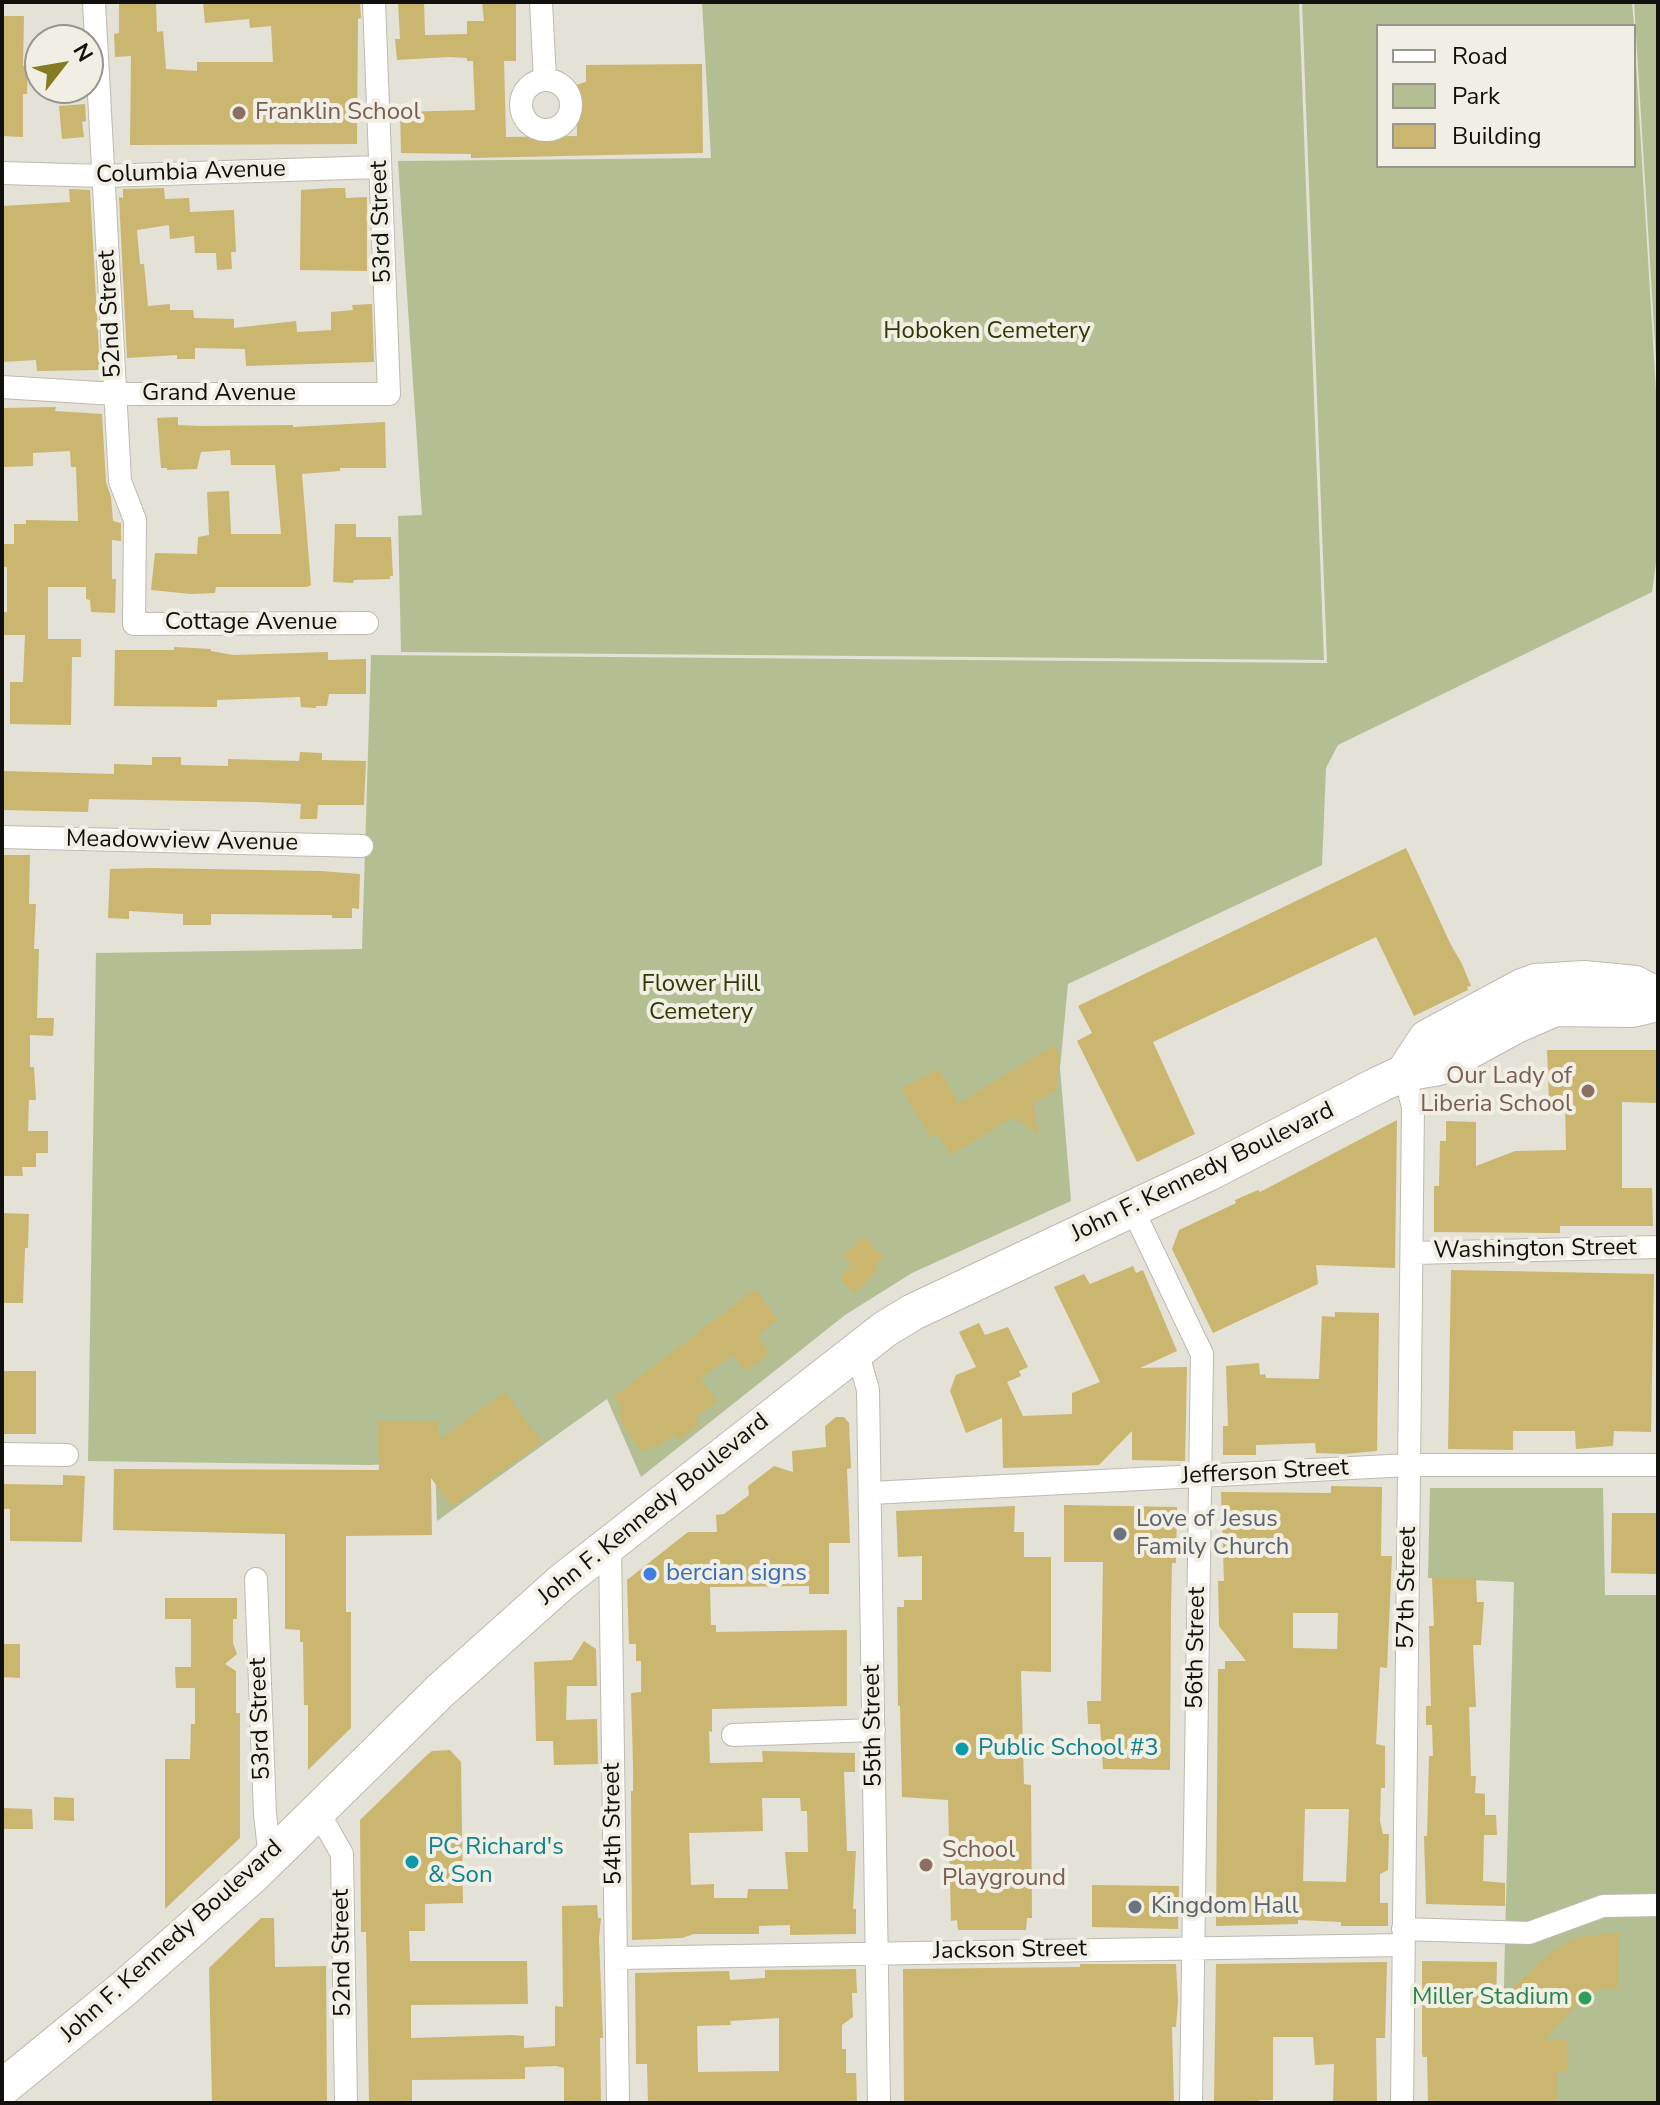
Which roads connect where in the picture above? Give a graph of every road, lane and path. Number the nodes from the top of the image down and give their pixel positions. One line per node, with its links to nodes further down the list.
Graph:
1 (94, 2): 7 (street, 52nd Street)
2 (374, 2): 5 (street, 53rd Street)
3 (541, 2): 4 (street)
4 (545, 80)
5 (379, 167): 7 (street, Columbia Avenue); 10 (street, 53rd Street)
6 (2, 173): 7 (street, Columbia Avenue)
7 (103, 176): 9 (street, 52nd Street)
8 (2, 387): 9 (street, Grand Avenue)
9 (115, 394): 10 (street, Grand Avenue); 12 (street, 52nd Street)
10 (389, 394)
11 (367, 623): 12 (street, Cottage Avenue)
12 (134, 624)
13 (2, 837): 14 (street, Meadowview Avenue)
14 (362, 846)
15 (1658, 996): 17 (main road, John F. Kennedy Boulevard)
16 (1658, 1003): 17 (main road, John F. Kennedy Boulevard)
17 (1404, 1073): 18 (main road, John F. Kennedy Boulevard); 20 (street, 57th Street)
18 (1133, 1210): 21 (main road, John F. Kennedy Boulevard); 26 (street, 56th Street)
19 (1658, 1247): 20 (street, Washington Street)
20 (1413, 1253): 24 (street, 57th Street)
21 (857, 1351): 27 (street, 55th Street); 28 (main road, John F. Kennedy Boulevard)
22 (2, 1454): 23 (street)
23 (67, 1455)
24 (1409, 1465): 25 (street, Jefferson Street); 26 (street, Jefferson Street); 35 (street, 57th Street)
25 (1658, 1465)
26 (1202, 1476): 27 (street, Jefferson Street); 36 (street, 56th Street)
27 (871, 1493): 30 (street, 55th Street)
28 (610, 1546): 32 (main road, John F. Kennedy Boulevard); 38 (street, 54th Street)
29 (256, 1579): 33 (street, 53rd Street)
30 (874, 1730): 31 (street); 37 (street, 55th Street)
31 (733, 1735)
32 (317, 1810): 33 (main road, John F. Kennedy Boulevard); 40 (street, 52nd Street)
33 (270, 1859): 39 (main road, John F. Kennedy Boulevard)
34 (1658, 1905): 35 (street, Jackson Street)
35 (1403, 1937): 36 (street, Jackson Street); 44 (street, 57th Street)
36 (1193, 1948): 37 (street, Jackson Street); 43 (street, 56th Street)
37 (877, 1953): 38 (street, Jackson Street); 42 (street, 55th Street)
38 (616, 1958): 41 (street, 54th Street)
39 (2, 2088)
40 (346, 2103)
41 (618, 2103)
42 (879, 2103)
43 (1191, 2103)
44 (1402, 2103)

